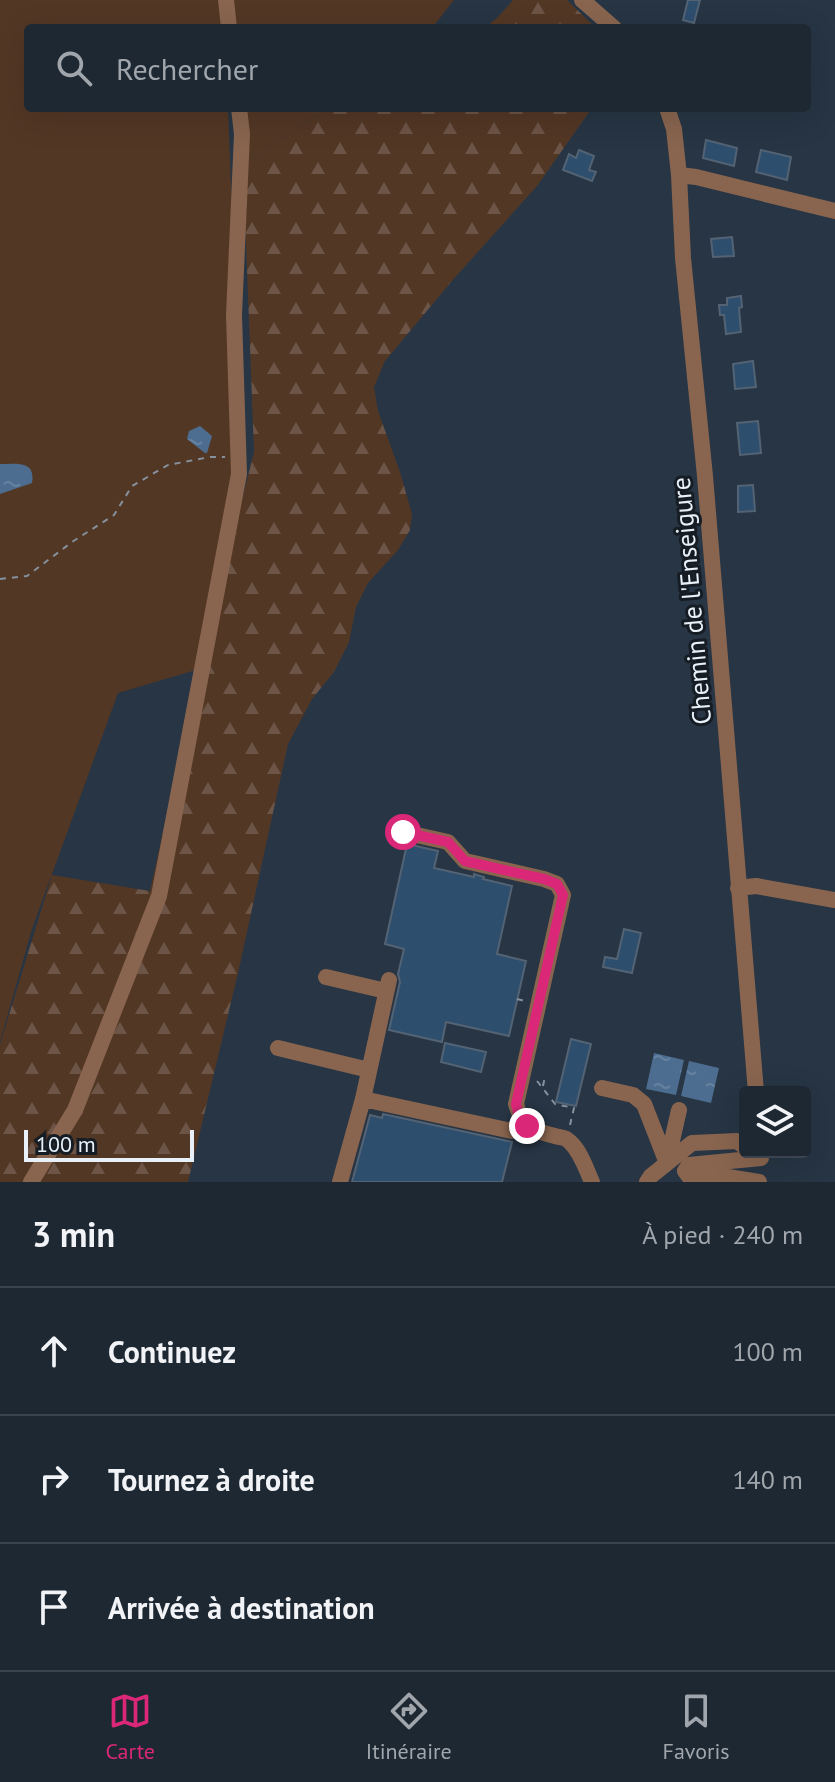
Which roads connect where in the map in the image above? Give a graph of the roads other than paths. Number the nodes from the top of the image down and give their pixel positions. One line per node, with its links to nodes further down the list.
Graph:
1 (226, 0): 3 (street)
2 (582, 0): 4 (street)
3 (229, 24)
4 (609, 24)
5 (239, 112): 26 (street)
6 (668, 112): 7 (street, Chemin de l'Enseigure)
7 (679, 175): 8 (street); 10 (street, Chemin de l'Enseigure)
8 (835, 211)
9 (403, 832): 19 (street)
10 (738, 888): 11 (street); 15 (street, Chemin de l'Enseigure)
11 (835, 900)
12 (326, 977): 14 (street)
13 (278, 1048): 14 (street)
14 (369, 1070): 17 (street)
15 (755, 1086)
16 (602, 1088): 23 (street)
17 (363, 1099): 19 (street); 24 (street)
18 (679, 1110): 23 (street)
19 (527, 1126): 27 (street)
20 (739, 1139): 23 (street)
21 (739, 1157): 25 (street)
22 (758, 1158): 29 (street)
23 (667, 1163): 28 (street)
24 (340, 1181)
25 (688, 1181): 29 (street)
26 (31, 1182)
27 (592, 1182)
28 (647, 1182)
29 (761, 1182)

